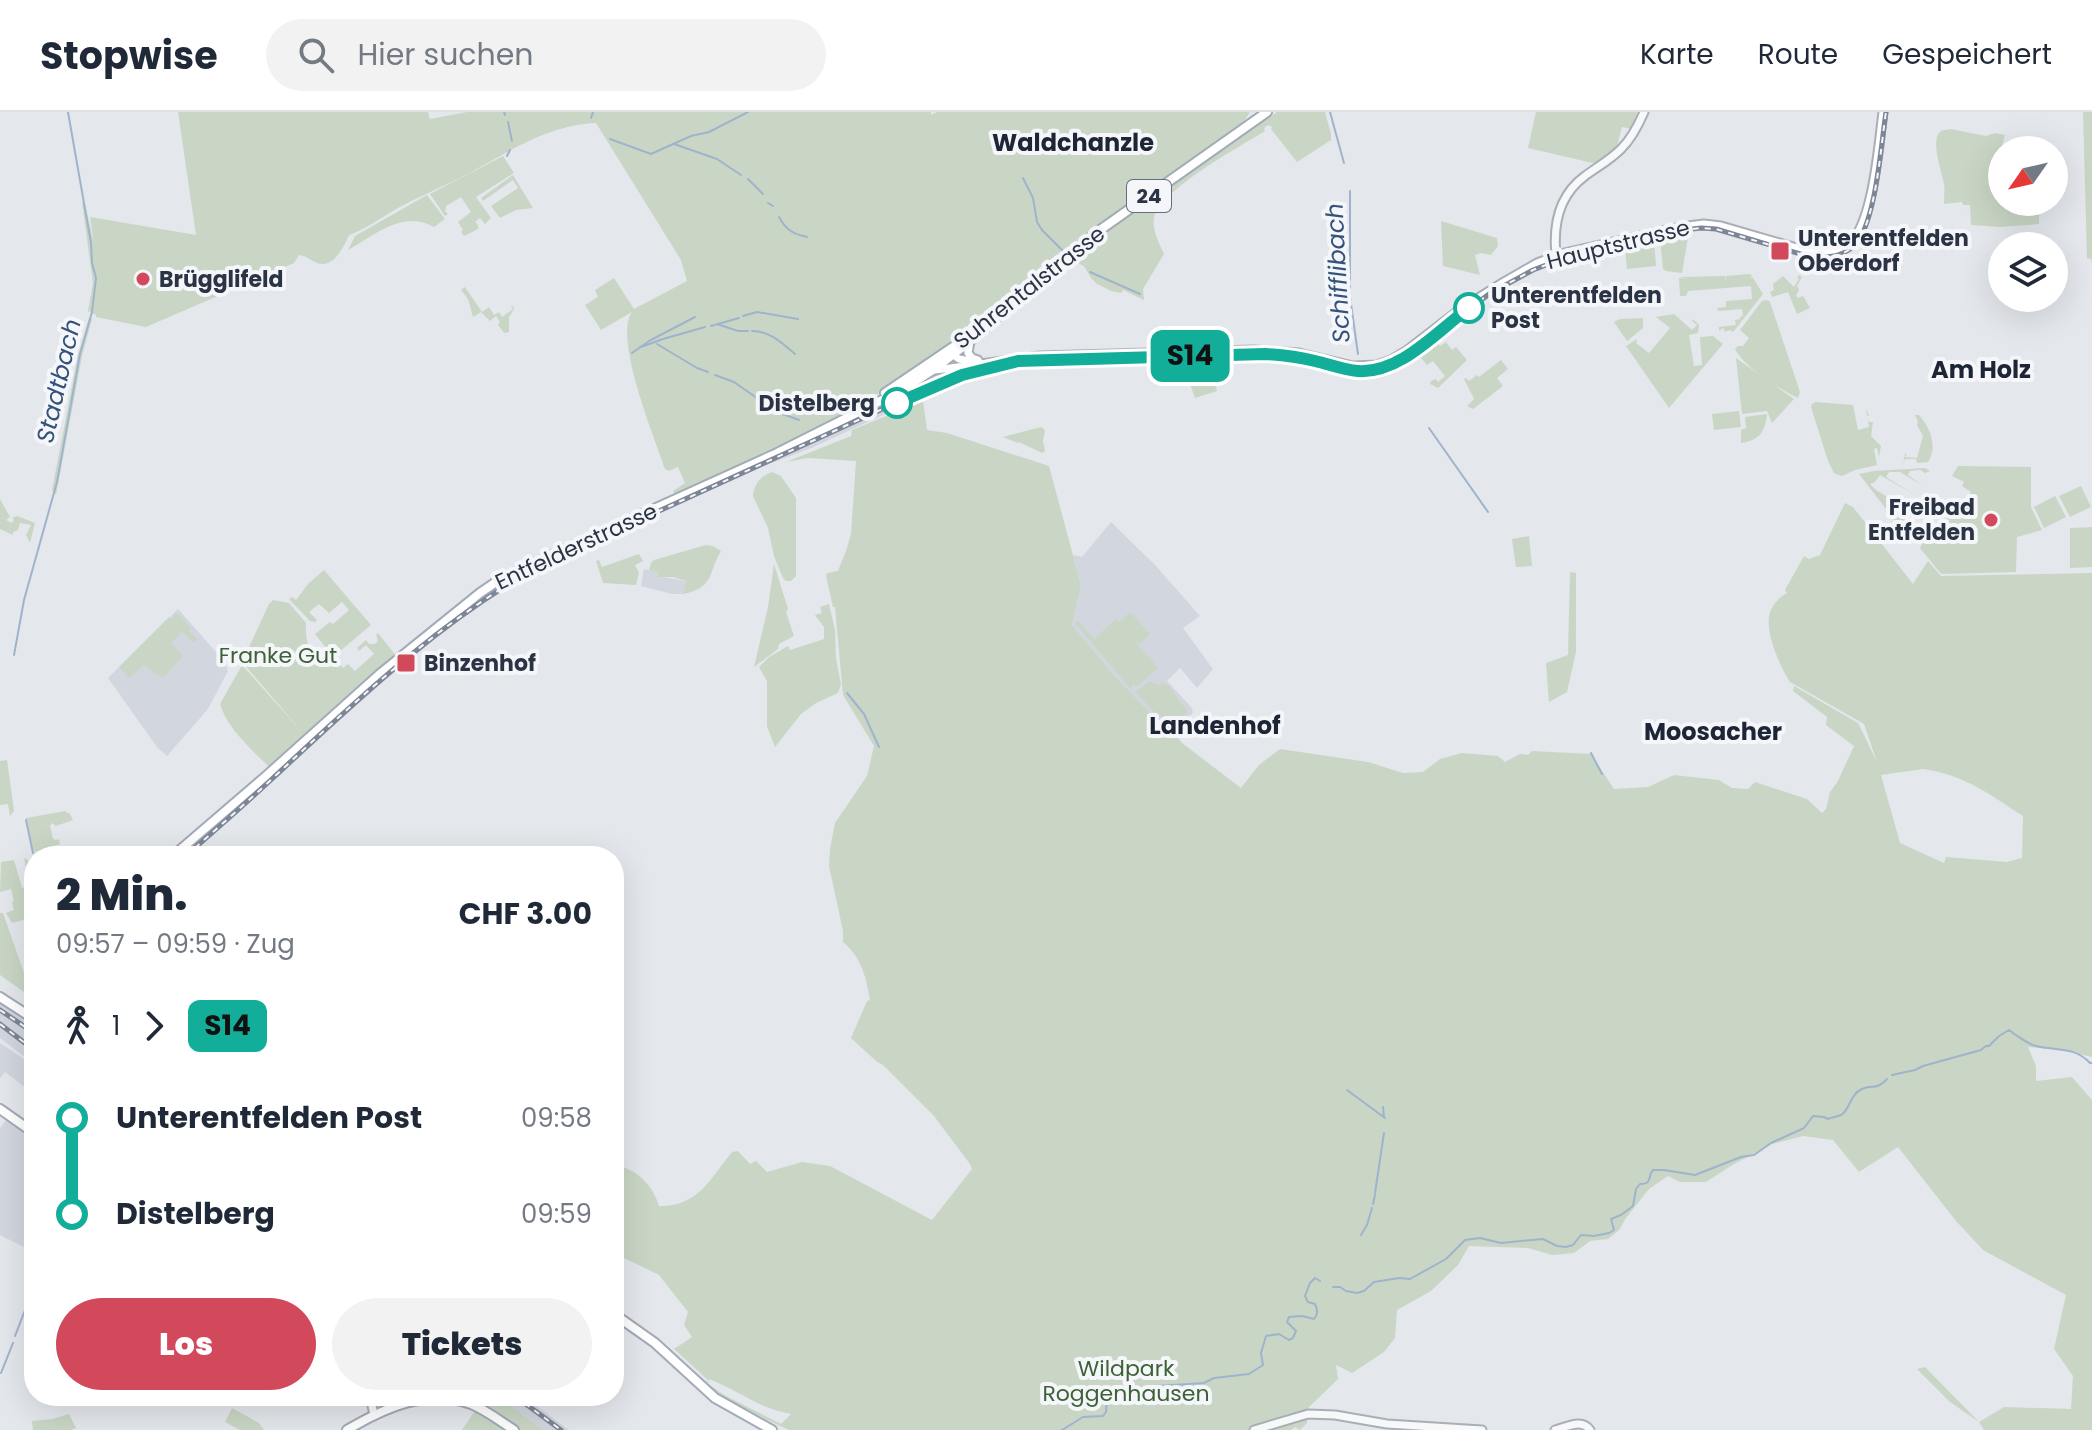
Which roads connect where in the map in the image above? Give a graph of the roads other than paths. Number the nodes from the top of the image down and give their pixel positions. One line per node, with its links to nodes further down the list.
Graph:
1 (1267, 112): 5 (main road, Suhrentalstrasse / 24)
2 (1644, 112): 4 (street)
3 (1883, 112): 4 (main road, Hauptstrasse)
4 (1556, 255): 8 (main road, Hauptstrasse)
5 (1033, 282): 6 (main road, Entfelderstrasse / 24); 7 (main road, Suhrentalstrasse / 24)
6 (970, 341): 7 (main road, Entfelderstrasse / 24); 8 (main road)
7 (951, 354): 8 (main road); 9 (main road); 10 (main road, Entfelderstrasse / 24); 11 (main road, Entfelderstrasse / 24)
8 (988, 363): 9 (main road, Hauptstrasse)
9 (960, 366): 10 (main road, Hauptstrasse)
10 (933, 370): 11 (main road, Entfelderstrasse / 24)
11 (863, 408): 12 (main road, Entfelderstrasse / 24)
12 (185, 846)
13 (0, 997): 14 (main road)
14 (24, 1013)
15 (0, 1109): 16 (main road)
16 (24, 1126)
17 (624, 1321): 24 (main road)
18 (372, 1406): 21 (street)
19 (399, 1406): 21 (main road)
20 (471, 1406): 23 (main road)
21 (374, 1415): 22 (main road)
22 (347, 1430)
23 (514, 1430)
24 (772, 1430)
25 (1254, 1430): 26 (street)
26 (1482, 1430)
27 (1555, 1430): 28 (street)
28 (1590, 1430)

